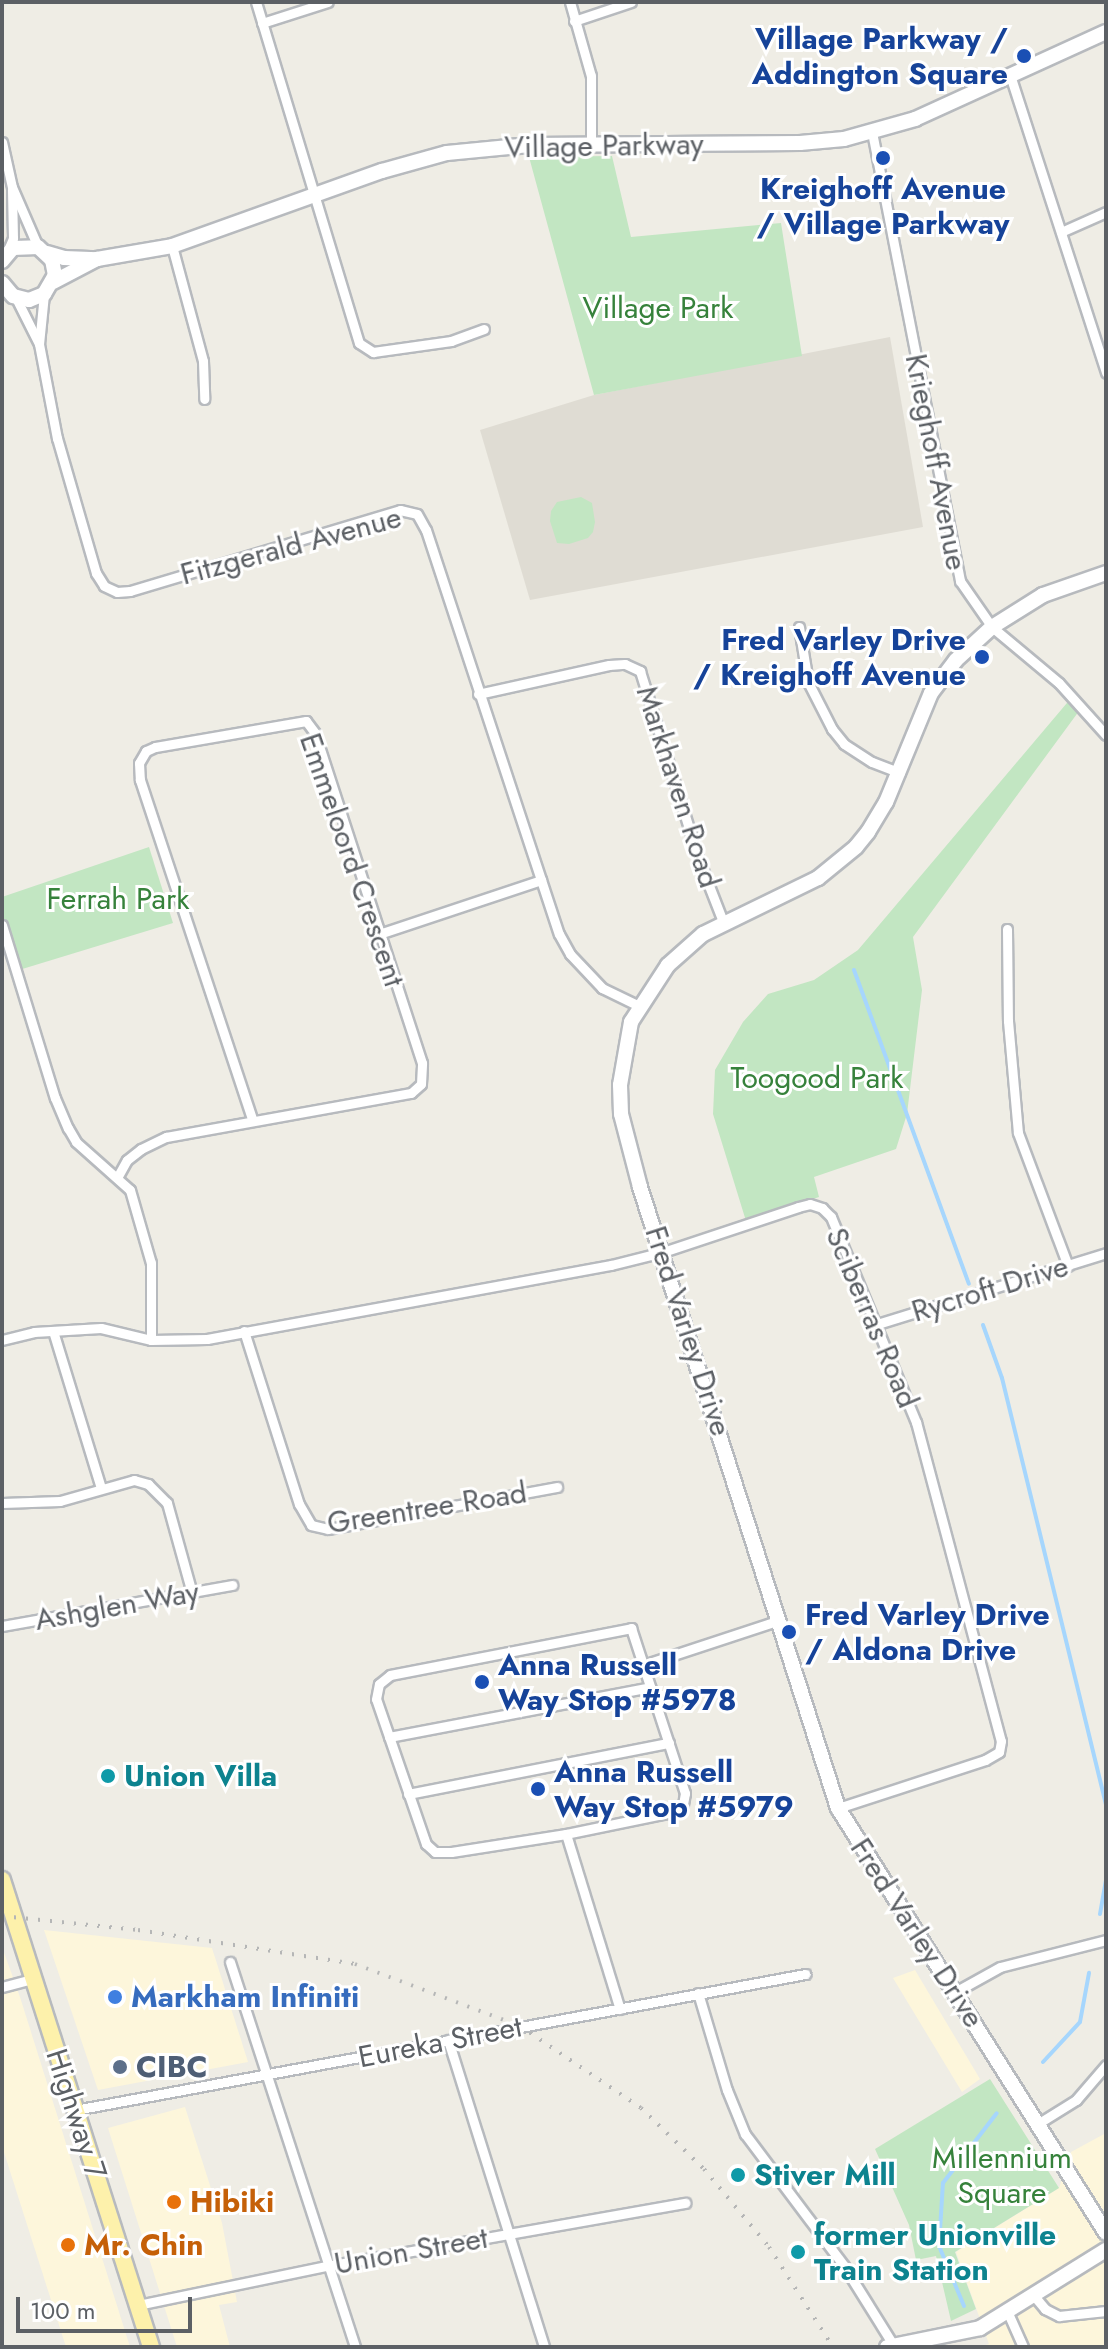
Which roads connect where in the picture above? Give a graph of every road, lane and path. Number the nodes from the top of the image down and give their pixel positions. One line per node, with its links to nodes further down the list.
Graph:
1 (256, 2): 6 (street)
2 (328, 2): 6 (street)
3 (570, 2): 5 (street)
4 (631, 2): 5 (street)
5 (574, 21): 11 (street)
6 (262, 23): 13 (street)
7 (1106, 32): 8 (street, Village Parkway)
8 (1010, 75): 9 (street, Village Parkway); 15 (street)
9 (872, 132): 11 (street, Village Parkway); 28 (street, Krieghoff Avenue)
10 (2, 142): 12 (street)
11 (591, 144): 13 (street, Village Parkway)
12 (12, 187): 17 (street); 18 (street)
13 (313, 195): 16 (street, Village Parkway); 22 (street)
14 (1106, 212): 15 (street)
15 (1061, 232): 24 (street)
16 (172, 246): 19 (street, Village Parkway); 25 (street)
17 (43, 250): 18 (street, Village Parkway); 19 (street, Village Parkway); 20 (street)
18 (4, 257)
19 (97, 259): 20 (street, Village Parkway)
20 (49, 288): 21 (street); 23 (street, Fitzgerald Avenue)
21 (6, 289): 23 (street, Fitzgerald Avenue)
22 (484, 329)
23 (39, 344): 29 (street, Fitzgerald Avenue)
24 (1106, 373)
25 (204, 399)
26 (1106, 573): 28 (street, Fred Varley Drive)
27 (799, 627): 31 (street)
28 (992, 627): 30 (street, Krieghoff Avenue); 31 (street, Fred Varley Drive)
29 (478, 694): 32 (street, Fitzgerald Avenue); 33 (street, Markhaven Road)
30 (1106, 735)
31 (900, 773): 33 (street, Fred Varley Drive)
32 (541, 880): 36 (street); 38 (street, Fitzgerald Avenue)
33 (724, 924): 38 (street, Fred Varley Drive)
34 (2, 925): 37 (street)
35 (1007, 929): 43 (street)
36 (379, 934): 39 (street, Emmeloord Crescent); 39 (street, Emmeloord Crescent)
37 (5, 947): 40 (street)
38 (639, 1006): 41 (street, Fred Varley Drive)
39 (252, 1119): 40 (street, Emmeloord Crescent)
40 (118, 1176): 48 (street)
41 (663, 1252): 44 (street, Sciberras Road); 46 (street, Sciberras Road); 54 (street, Fred Varley Drive)
42 (1106, 1253): 43 (street, Rycroft Drive)
43 (1068, 1266): 44 (street, Rycroft Drive)
44 (874, 1325): 61 (street, Sciberras Road)
45 (53, 1331): 47 (street, Sciberras Road); 48 (street, Sciberras Road); 50 (street)
46 (244, 1331): 48 (street, Sciberras Road); 49 (street, Greentree Road)
47 (2, 1340)
48 (151, 1340)
49 (557, 1487)
50 (101, 1488): 51 (street); 53 (street)
51 (2, 1503)
52 (232, 1585): 53 (street, Ashglen Way)
53 (192, 1593): 55 (street, Ashglen Way)
54 (780, 1620): 56 (street); 61 (street, Fred Varley Drive)
55 (2, 1626)
56 (643, 1665): 57 (street); 58 (street)
57 (650, 1687): 58 (street); 59 (street)
58 (389, 1737): 60 (street)
59 (669, 1743): 60 (street); 62 (street)
60 (408, 1794): 62 (street)
61 (838, 1808): 69 (street, Fred Varley Drive)
62 (566, 1834): 71 (street)
63 (2, 1880): 67 (main road, Highway 7)
64 (1106, 1940): 69 (street)
65 (230, 1962): 74 (street)
66 (805, 1974): 70 (street, Eureka Street)
67 (32, 1979): 68 (street); 75 (main road, Highway 7)
68 (2, 1987)
69 (955, 1992): 76 (street, Fred Varley Drive)
70 (698, 1993): 71 (street, Eureka Street); 86 (street)
71 (620, 2009): 72 (street, Eureka Street)
72 (448, 2040): 74 (street, Eureka Street); 79 (street)
73 (1106, 2065): 76 (street)
74 (266, 2073): 75 (street, Eureka Street); 81 (street)
75 (75, 2110): 83 (main road, Highway 7)
76 (1039, 2123): 78 (street, Fred Varley Drive)
77 (686, 2203): 79 (street, Union Street)
78 (1106, 2233)
79 (508, 2234): 81 (street, Union Street); 89 (street)
80 (1106, 2250): 82 (street)
81 (327, 2266): 83 (street, Union Street); 88 (street)
82 (1035, 2297): 84 (street); 85 (street)
83 (138, 2305): 87 (main road, Highway 7)
84 (1015, 2309): 86 (street); 90 (street)
85 (1106, 2311)
86 (890, 2346)
87 (151, 2347)
88 (355, 2347)
89 (544, 2347)
90 (1023, 2347)

